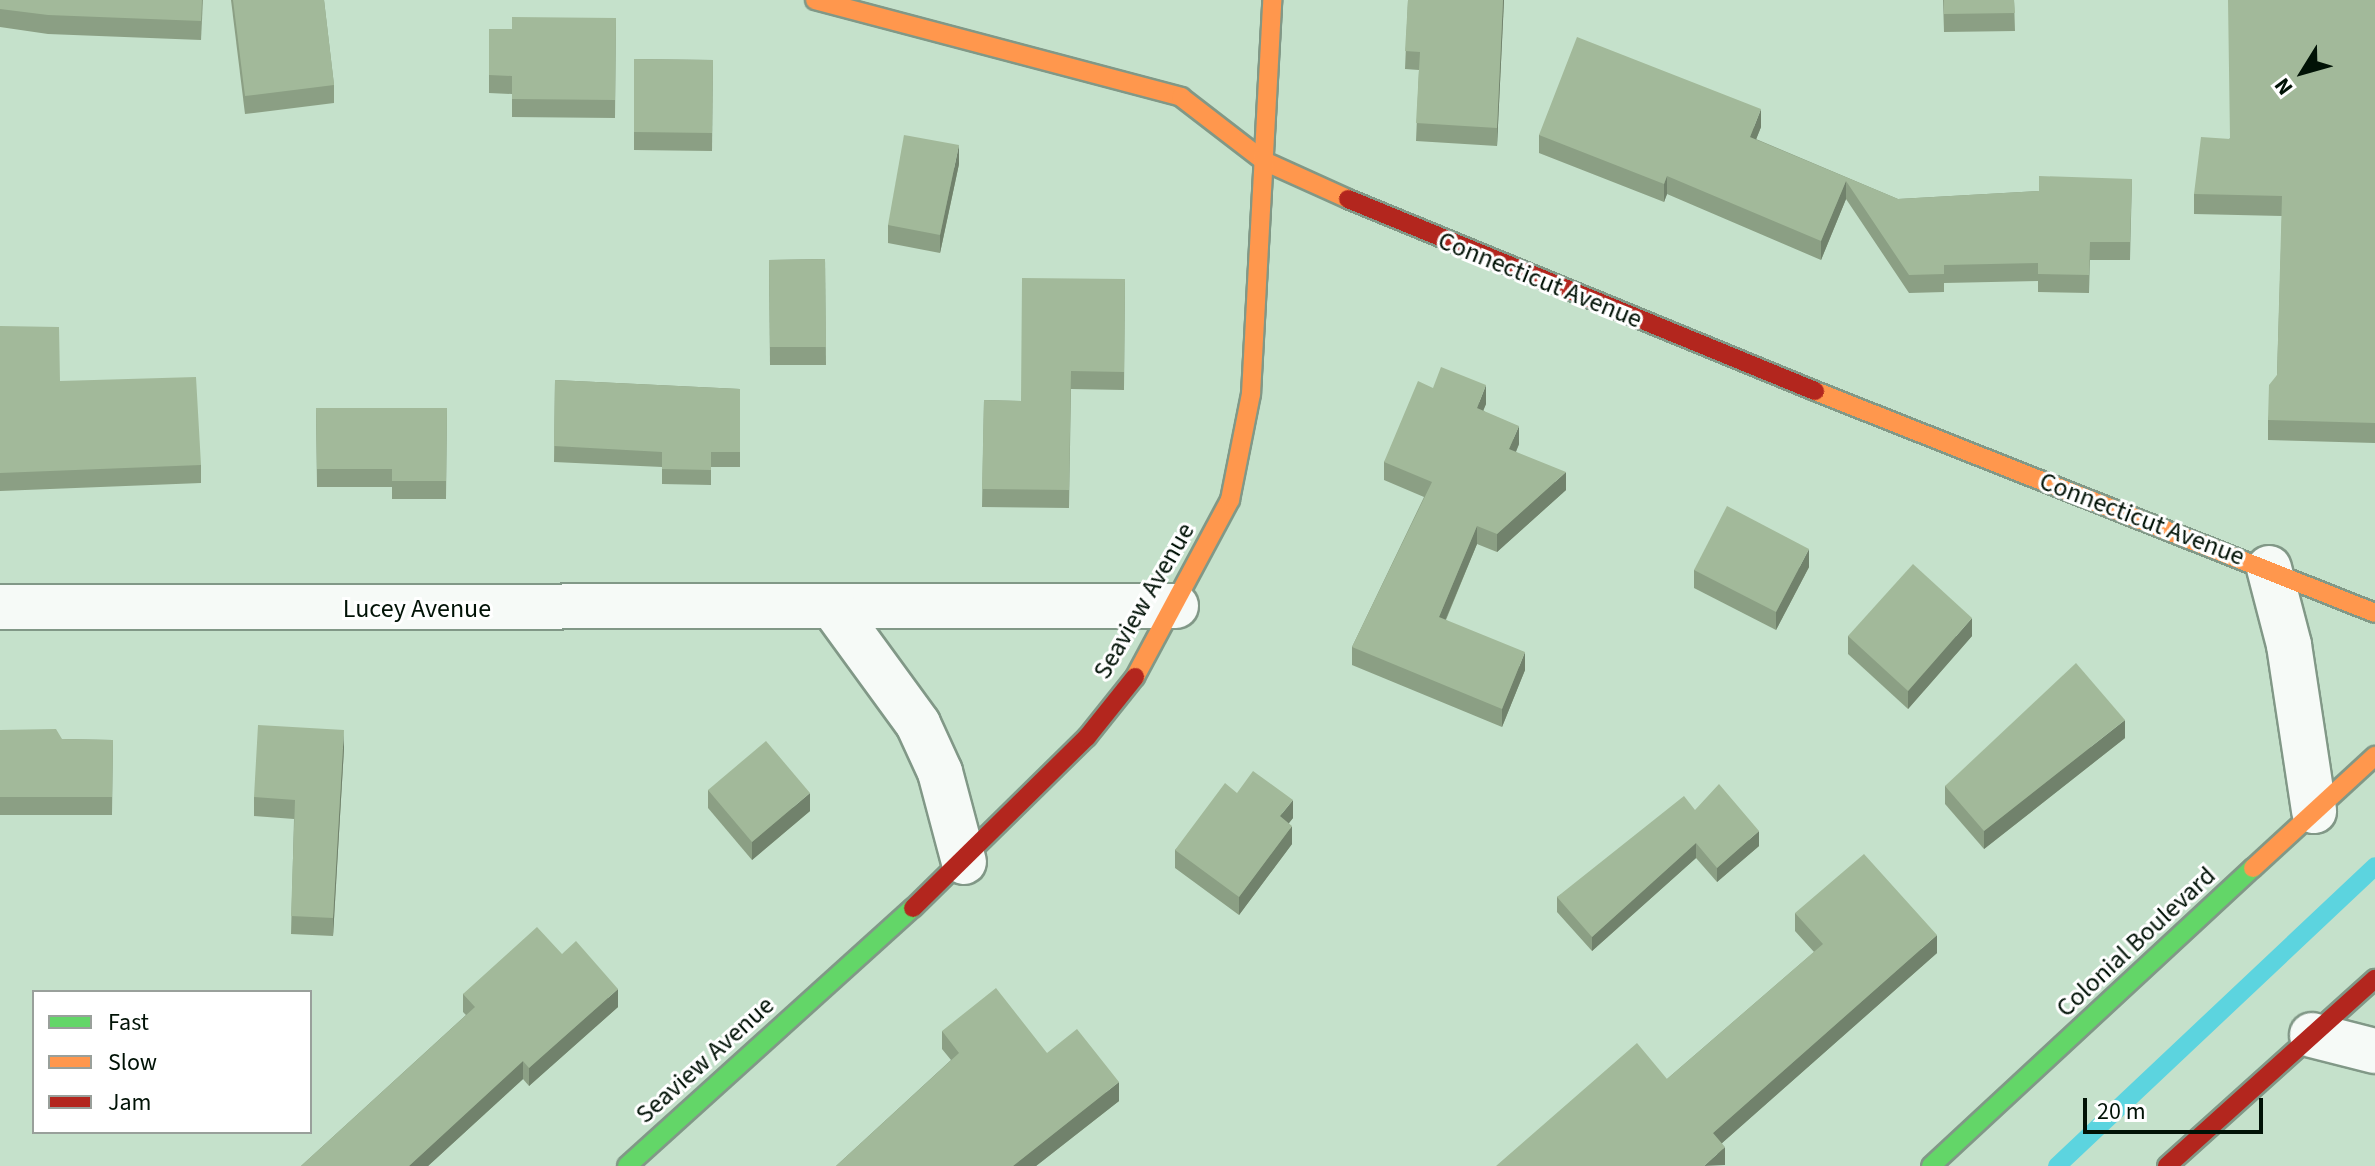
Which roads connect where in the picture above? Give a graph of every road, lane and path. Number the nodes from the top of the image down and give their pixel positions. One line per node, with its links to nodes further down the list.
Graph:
1 (815, 0): 3 (street, Connecticut Avenue)
2 (1272, 0): 3 (street, Seaview Avenue)
3 (1264, 161): 4 (street, Connecticut Avenue); 5 (street, Seaview Avenue)
4 (2269, 568): 8 (street, Connecticut Avenue); 10 (street, Connecticut Avenue)
5 (1176, 606): 7 (street, Lucey Avenue); 11 (street, Seaview Avenue)
6 (0, 607): 7 (street, Lucey Avenue)
7 (835, 610): 11 (street)
8 (2375, 613)
9 (2375, 756): 10 (street, Colonial Boulevard)
10 (2314, 811): 16 (street, Colonial Boulevard)
11 (964, 862): 15 (street, Seaview Avenue)
12 (2375, 979): 13 (street)
13 (2312, 1035): 14 (street); 17 (street)
14 (2375, 1051)
15 (627, 1166)
16 (1931, 1166)
17 (2167, 1166)

